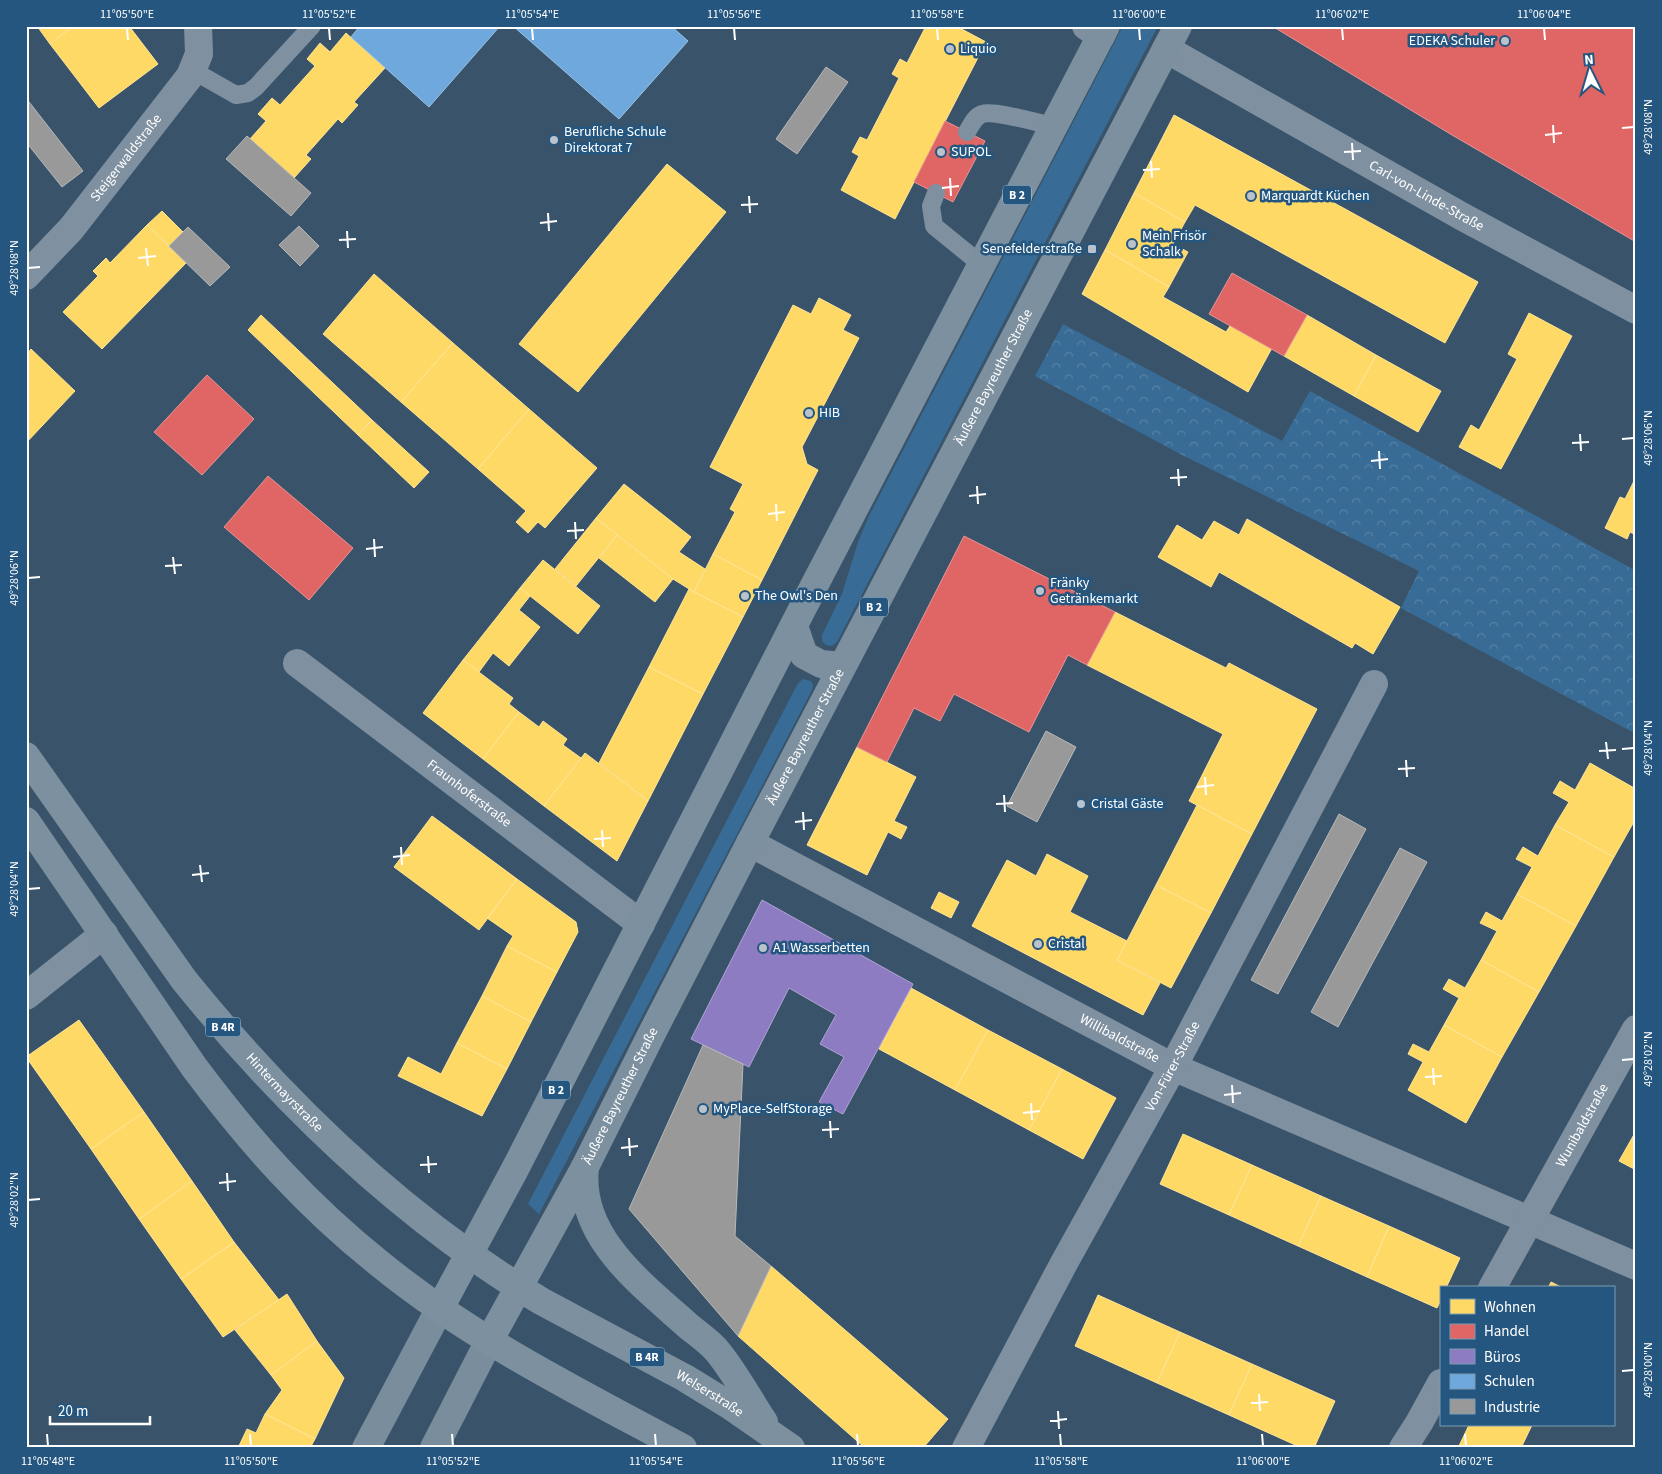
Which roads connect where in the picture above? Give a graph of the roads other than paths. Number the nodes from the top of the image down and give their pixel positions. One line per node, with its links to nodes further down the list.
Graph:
1 (198, 26): 5 (street, Steigerwaldstraße)
2 (312, 26): 5 (lane)
3 (1097, 29): 6 (main road, B 2)
4 (1172, 38): 11 (street, Carl-von-Linde-Straße); 14 (main road, Äußere Bayreuther Straße / B 2)
5 (192, 70): 10 (street, Steigerwaldstraße)
6 (1053, 126): 7 (lane); 9 (main road, B 2)
7 (967, 132)
8 (936, 193): 9 (lane)
9 (982, 265): 12 (main road, B 2)
10 (26, 276)
11 (1636, 310)
12 (794, 626): 14 (main road); 19 (main road, B 2)
13 (297, 663): 19 (street, Fraunhoferstraße)
14 (842, 666): 18 (main road, Äußere Bayreuther Straße / B 2)
15 (1374, 684): 23 (street, Von-Fürer-Straße)
16 (26, 756): 26 (main road, Hintermayrstraße / B 4R)
17 (26, 821): 20 (main road)
18 (750, 843): 23 (street, Willibaldstraße); 24 (main road, Äußere Bayreuther Straße / B 2)
19 (641, 924): 26 (main road, B 2)
20 (104, 934): 21 (street); 30 (main road)
21 (26, 996)
22 (1636, 1029): 25 (street, Wunibaldstraße)
23 (1173, 1066): 25 (street, Willibaldstraße); 37 (street, Von-Fürer-Straße)
24 (585, 1167): 29 (main road, Äußere Bayreuther Straße / B 2); 33 (main road)
25 (1528, 1220): 27 (street, Willibaldstraße); 28 (street)
26 (469, 1254): 29 (main road, Hintermayrstraße / B 4R); 30 (main road, B 2)
27 (1636, 1266)
28 (1493, 1286)
29 (518, 1288): 31 (main road, Äußere Bayreuther Straße / B 2); 33 (main road, Welserstraße / B 4R)
30 (440, 1308): 31 (main road); 34 (main road)
31 (489, 1341): 35 (main road, Äußere Bayreuther Straße); 36 (main road)
32 (1440, 1385): 38 (street)
33 (781, 1441)
34 (366, 1448)
35 (434, 1448)
36 (683, 1448)
37 (966, 1448)
38 (1403, 1448)

